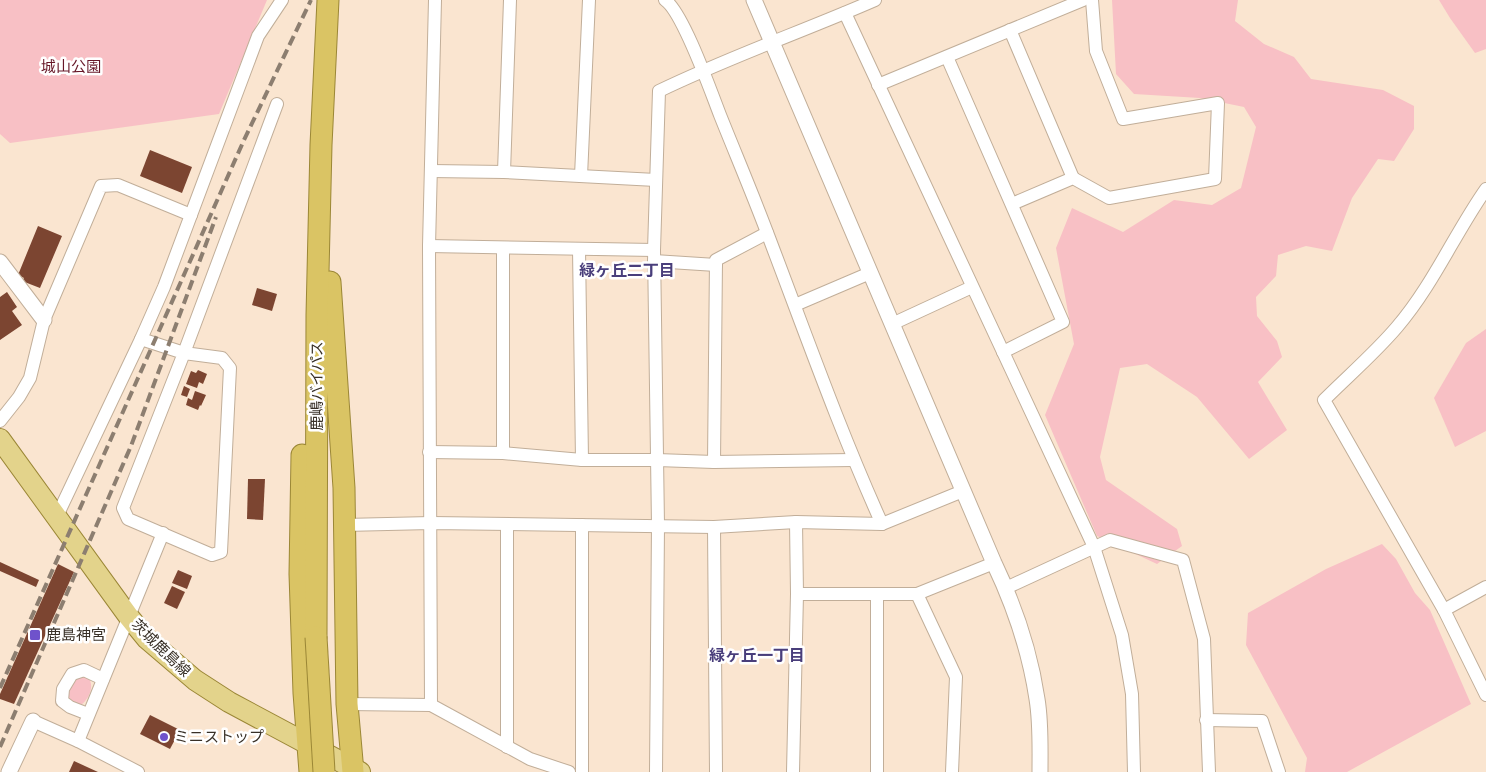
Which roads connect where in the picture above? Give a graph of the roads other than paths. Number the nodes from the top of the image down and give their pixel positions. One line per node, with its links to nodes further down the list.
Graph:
1 (282, 0): 26 (street)
2 (328, 0): 18 (highway, 鹿嶋バイパス)
3 (435, 0): 19 (street)
4 (510, 0): 20 (street)
5 (589, 0): 21 (street)
6 (665, 0): 15 (street)
7 (754, 0): 13 (street)
8 (875, 0): 11 (street)
9 (1083, 0): 12 (street)
10 (1092, 0): 22 (street)
11 (845, 13): 13 (street); 16 (street)
12 (1010, 30): 14 (street); 22 (street)
13 (772, 44): 15 (street); 34 (street)
14 (947, 57): 16 (street); 25 (street)
15 (702, 70): 23 (street); 27 (street)
16 (878, 85): 35 (street)
17 (277, 104): 41 (street)
18 (321, 145): 37 (highway, 鹿嶋バイパス); 59 (highway)
19 (431, 171): 20 (street); 28 (street)
20 (504, 172): 21 (street)
21 (581, 176): 23 (street)
22 (1073, 178): 25 (street)
23 (656, 180): 31 (street)
24 (1486, 189): 69 (street)
25 (1012, 204): 42 (street)
26 (191, 215): 38 (street); 40 (street)
27 (767, 233): 33 (street); 36 (street)
28 (430, 246): 29 (street); 45 (street)
29 (503, 248): 30 (street); 46 (street)
30 (579, 249): 31 (street); 47 (street)
31 (654, 256): 33 (street); 48 (street)
32 (0, 262): 38 (street)
33 (716, 265): 50 (street)
34 (870, 273): 36 (street); 39 (street)
35 (972, 287): 39 (street); 42 (street)
36 (795, 305): 49 (street)
37 (317, 315): 79 (highway); 85 (highway, 鹿嶋バイパス, bridge)
38 (44, 320): 43 (street)
39 (892, 324): 51 (street)
40 (141, 339): 41 (street); 52 (street)
41 (184, 352): 61 (street); 61 (street)
42 (1003, 352): 62 (street)
43 (0, 421)
44 (0, 439): 52 (main road, 茨城鹿島線)
45 (429, 452): 46 (street); 54 (street)
46 (503, 453): 47 (street)
47 (582, 460): 48 (street)
48 (657, 460): 50 (street); 58 (street)
49 (853, 460): 50 (street); 56 (street)
50 (714, 462)
51 (963, 491): 56 (street); 63 (street)
52 (57, 516): 70 (main road, 茨城鹿島線)
53 (796, 522): 56 (street); 60 (street); 66 (street)
54 (431, 523): 55 (street); 59 (street); 74 (street)
55 (507, 524): 57 (street); 80 (street)
56 (882, 524)
57 (582, 525): 58 (street); 87 (street)
58 (658, 525): 60 (street); 88 (street)
59 (344, 526): 73 (highway)
60 (714, 527): 89 (street)
61 (163, 533): 70 (street)
62 (1094, 547): 65 (street); 76 (street); 94 (street)
63 (994, 563): 65 (street); 67 (street)
64 (1486, 587): 69 (street)
65 (1006, 588): 93 (street)
66 (797, 594): 68 (street); 90 (street)
67 (917, 594): 68 (street); 92 (street)
68 (878, 596): 91 (street)
69 (1444, 610): 72 (street)
70 (129, 617): 71 (street); 79 (main road, 茨城鹿島線)
71 (103, 678): 75 (street); 75 (street)
72 (1486, 693)
73 (347, 704): 74 (street); 81 (highway)
74 (431, 705): 80 (street)
75 (88, 714): 78 (street)
76 (1206, 720): 95 (street); 96 (street)
77 (33, 721): 78 (street); 82 (street)
78 (78, 741): 83 (street)
79 (308, 745): 81 (main road, 茨城鹿島線); 84 (highway)
80 (507, 747): 86 (street)
81 (355, 771)
82 (9, 772)
83 (138, 772)
84 (310, 772)
85 (324, 772)
86 (569, 772)
87 (582, 772)
88 (656, 772)
89 (716, 772)
90 (793, 772)
91 (878, 772)
92 (952, 772)
93 (1040, 772)
94 (1134, 772)
95 (1209, 772)
96 (1279, 772)

